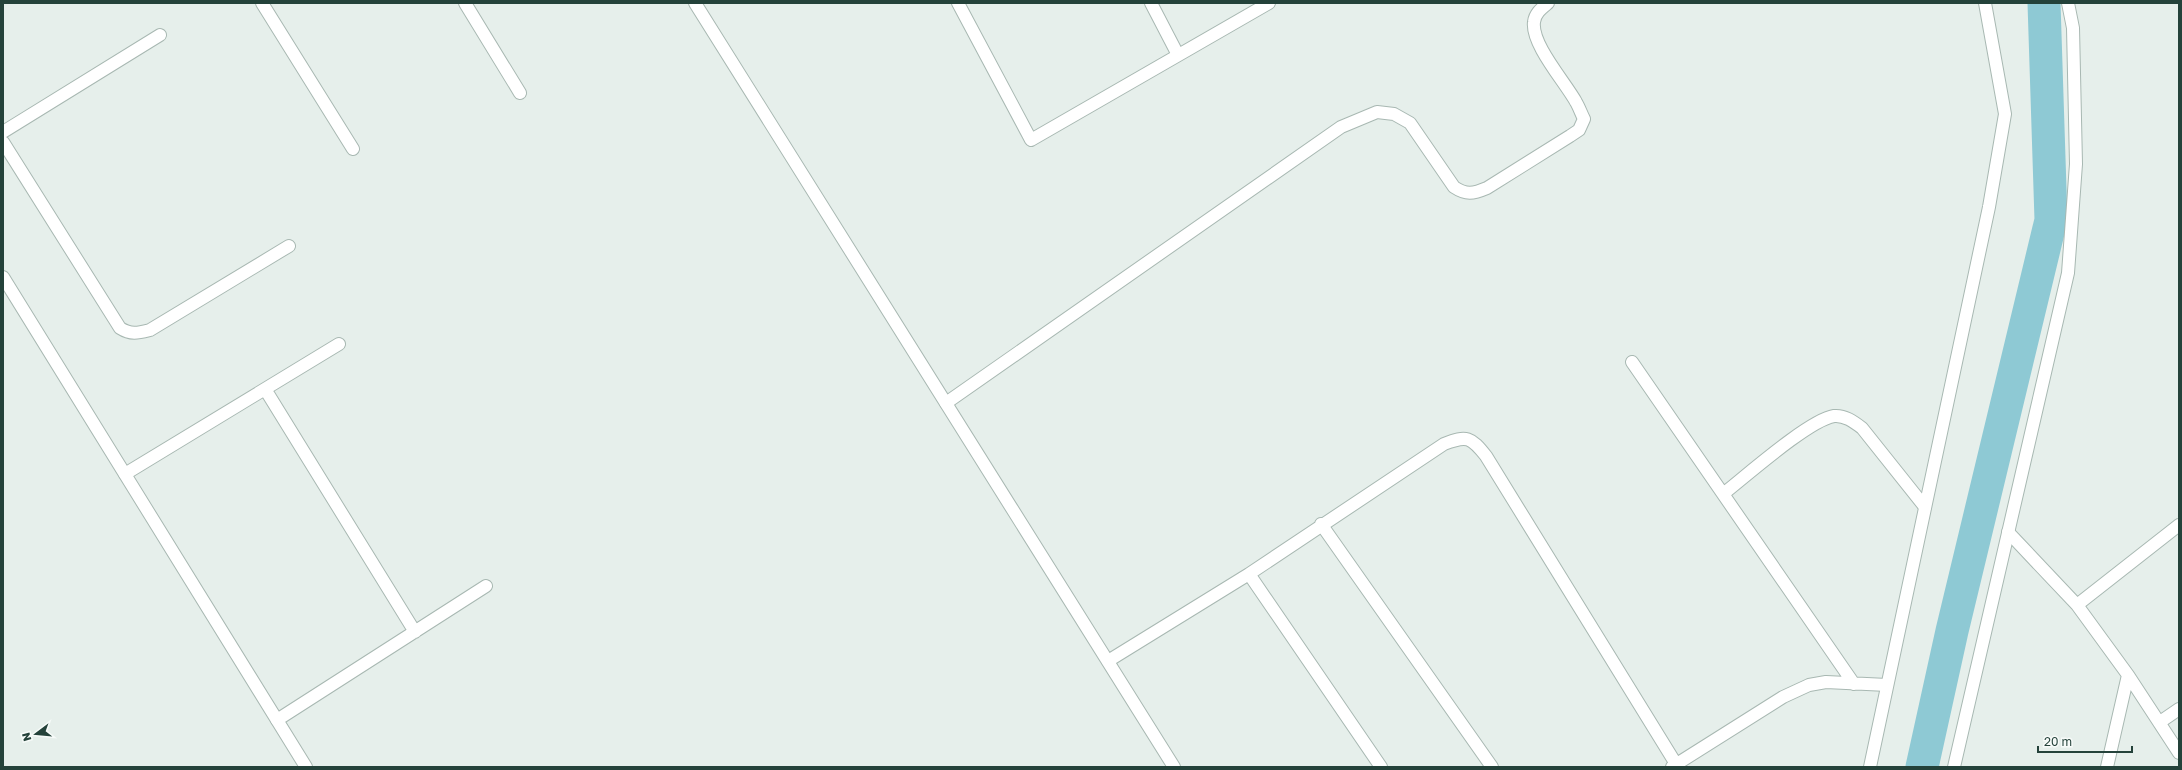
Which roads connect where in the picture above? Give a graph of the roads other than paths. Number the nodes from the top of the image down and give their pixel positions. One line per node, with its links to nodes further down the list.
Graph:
1 (262, 3): 15 (street)
2 (465, 3): 12 (street)
3 (695, 3): 21 (street)
4 (958, 3): 11 (street)
5 (1151, 3): 11 (street)
6 (1269, 3): 11 (street)
7 (1548, 3): 21 (street)
8 (1985, 3): 24 (street)
9 (2068, 3): 27 (street)
10 (160, 35): 13 (street)
11 (1178, 55)
12 (520, 93)
13 (3, 132)
14 (3, 142): 16 (street)
15 (353, 149)
16 (289, 246)
17 (3, 277): 22 (street)
18 (339, 344): 20 (street)
19 (1632, 362): 23 (street)
20 (265, 389): 22 (street); 31 (street)
21 (946, 403): 32 (street)
22 (124, 474): 37 (street)
23 (1723, 494): 24 (street); 34 (street)
24 (1925, 507): 35 (street)
25 (1321, 524): 28 (street); 40 (street); 44 (street)
26 (2179, 525): 30 (street)
27 (2008, 532): 30 (street); 46 (street)
28 (1249, 574): 32 (street); 43 (street)
29 (486, 586): 31 (street)
30 (2076, 605): 33 (street)
31 (415, 632): 37 (street)
32 (1108, 661): 42 (street)
33 (2128, 676): 38 (street); 47 (street)
34 (1854, 684): 35 (street); 40 (street)
35 (1887, 685): 45 (street)
36 (2179, 709): 38 (street)
37 (277, 720): 41 (street)
38 (2160, 722): 39 (street)
39 (2179, 753)
40 (1674, 766)
41 (306, 767)
42 (1174, 767)
43 (1381, 767)
44 (1492, 767)
45 (1870, 767)
46 (1954, 767)
47 (2107, 767)

